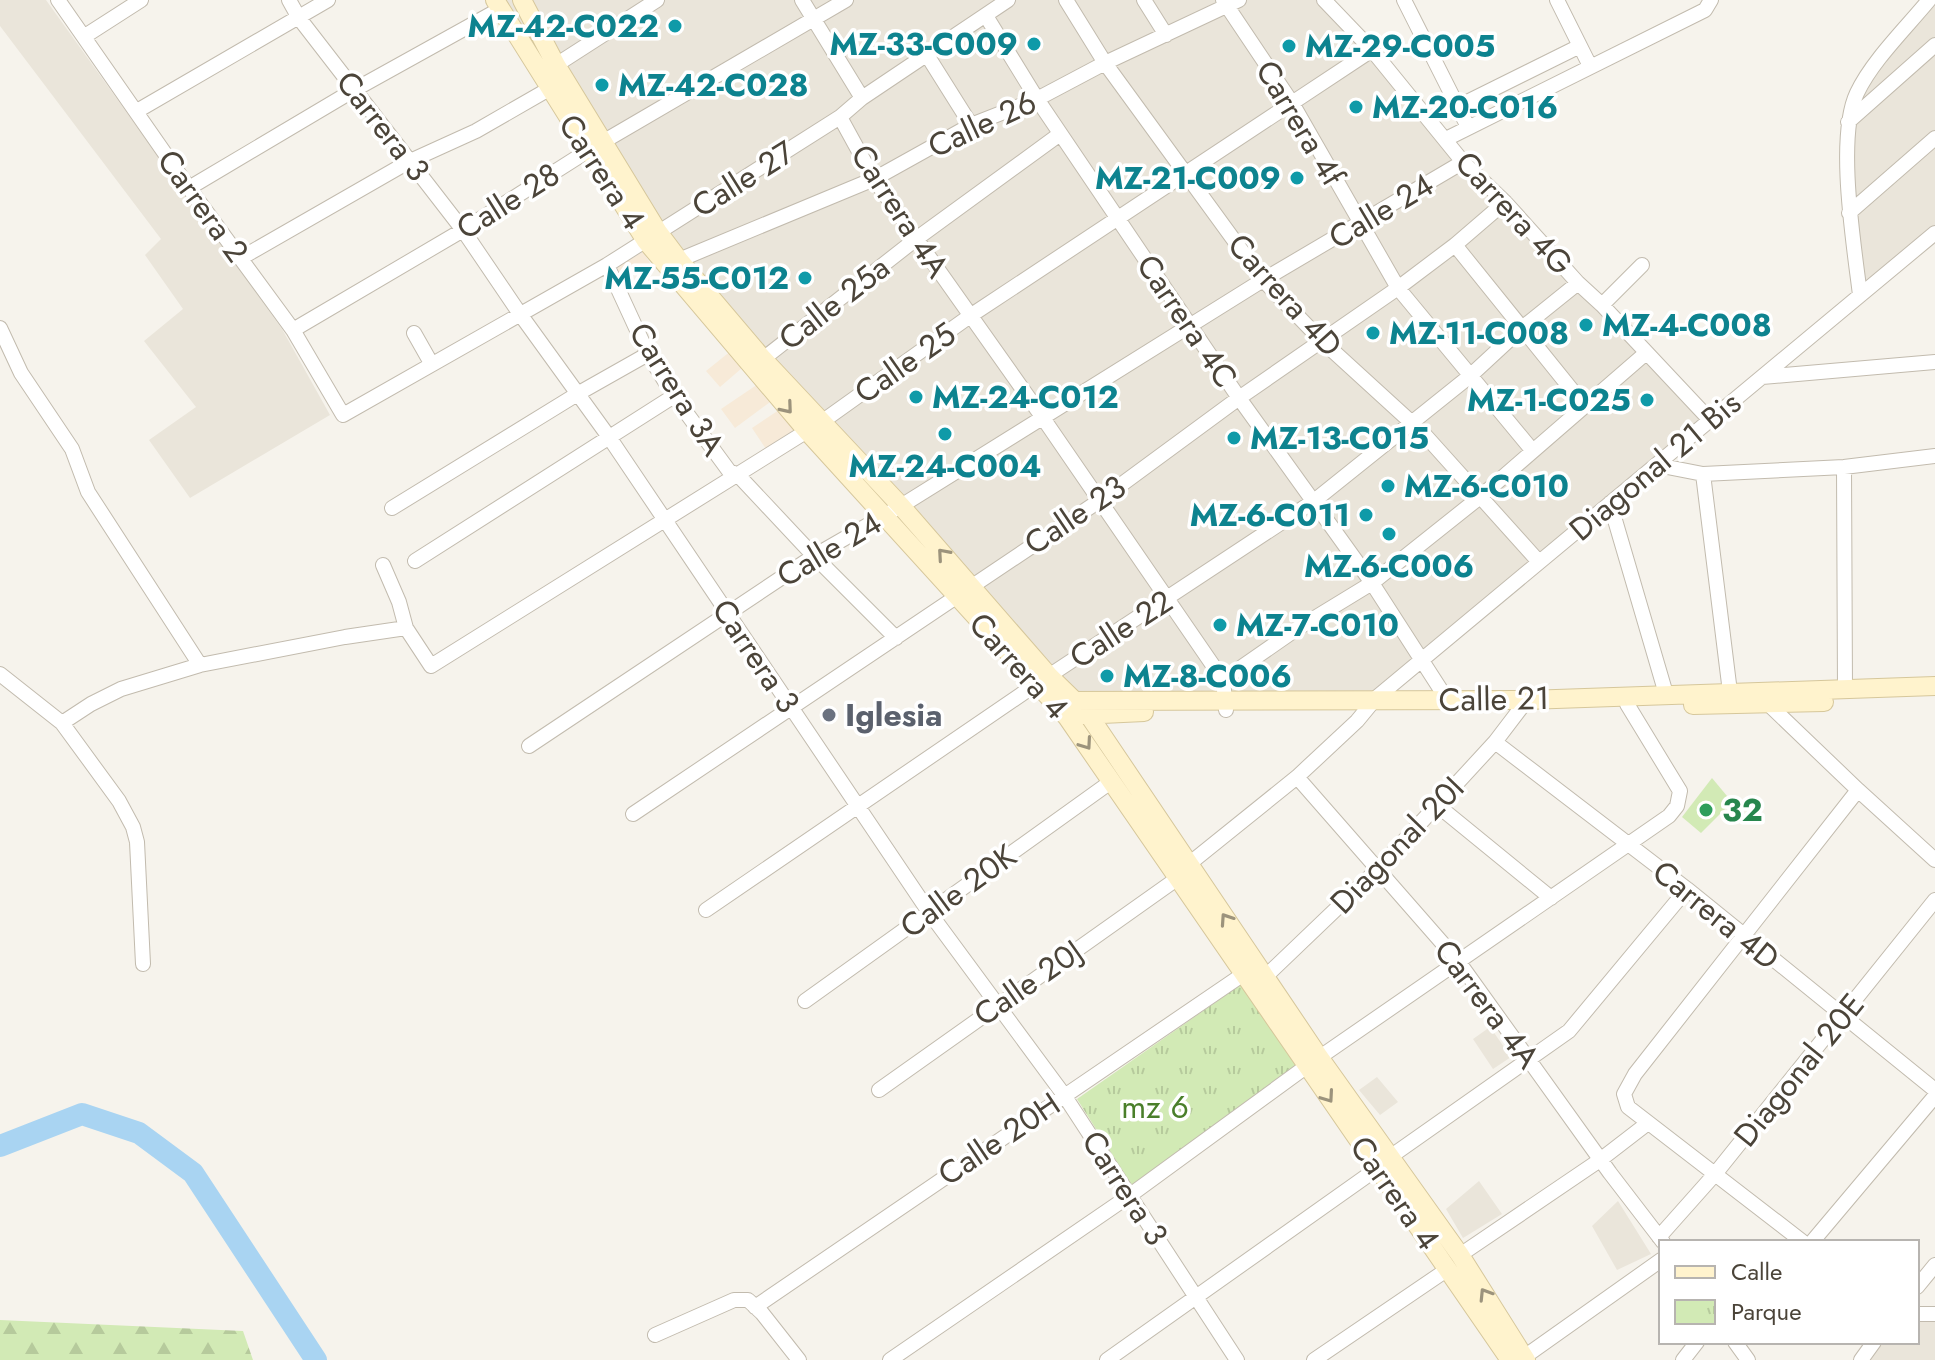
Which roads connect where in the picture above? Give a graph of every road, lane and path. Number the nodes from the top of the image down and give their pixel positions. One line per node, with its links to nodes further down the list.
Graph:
1 (58, 0): 23 (street, Carrera 2)
2 (141, 0): 23 (street)
3 (289, 0): 20 (street, Carrera 3)
4 (328, 0): 20 (street)
5 (522, 0): 29 (main road, Carrera 4)
6 (657, 0): 29 (street)
7 (802, 0): 21 (street, Carrera 4A)
8 (846, 0): 21 (street, Calle 28)
9 (1008, 0): 19 (street, Calle 27)
10 (1066, 0): 28 (street, Carrera 4D)
11 (1144, 0): 22 (street)
12 (1404, 0): 36 (street)
13 (1557, 0): 25 (street)
14 (1711, 0): 30 (street)
15 (1929, 0): 39 (street)
16 (1230, 2): 22 (street, Calle 26); 35 (street, Carrera 4f)
17 (1331, 2): 26 (street, Carrera 4G)
18 (497, 4): 31 (main road, Carrera 4); 32 (street)
19 (986, 16): 27 (street, Calle 27); 34 (street, Carrera 4C)
20 (299, 18): 32 (street, Carrera 3); 37 (street)
21 (814, 20): 33 (street, Carrera 4A); 45 (street, Calle 28)
22 (1166, 35): 28 (street, Calle 26)
23 (85, 36): 37 (street, Carrera 2)
24 (1935, 45): 39 (street)
25 (1580, 46): 30 (street); 36 (street)
26 (1372, 50): 35 (street, Calle 25); 44 (street, Carrera 4G)
27 (927, 55): 33 (street, Calle 27); 40 (street)
28 (1105, 63): 34 (street, Calle 26); 48 (street, Carrera 4D)
29 (556, 65): 45 (main road, Carrera 4)
30 (1590, 66): 41 (street)
31 (549, 89): 45 (main road, Carrera 4); 46 (street)
32 (354, 90): 46 (street, Carrera 3); 50 (street)
33 (862, 98): 38 (street, Calle 27)
34 (1037, 99): 40 (street, Calle 26); 42 (street, Carrera 4C)
35 (1292, 103): 48 (street, Calle 25); 54 (street, Carrera 4f)
36 (1457, 107): 41 (street)
37 (137, 111): 50 (street, Carrera 2)
38 (840, 117): 49 (street, Carrera 4A); 57 (street, Calle 27)
39 (1848, 122): 52 (street)
40 (971, 125): 49 (street, Calle 26)
41 (1468, 127): 44 (street)
42 (1060, 134): 53 (street, Carrera 4C); 58 (street, Calle 25a)
43 (1935, 138): 52 (street)
44 (1446, 139): 47 (street, Carrera 4G)
45 (596, 146): 55 (street, Calle 28); 57 (main road, Carrera 4)
46 (410, 161): 55 (street, Carrera 3); 60 (street)
47 (1463, 162): 51 (street, Carrera 4G); 54 (street, Calle 24)
48 (1184, 175): 53 (street, Calle 25); 64 (street, Carrera 4D)
49 (874, 179): 58 (street, Carrera 4A); 61 (street, Calle 26)
50 (189, 188): 60 (street, Carrera 2)
51 (1505, 202): 59 (street, Calle 23); 65 (street, Carrera 4G)
52 (1849, 213): 67 (street)
53 (1118, 219): 70 (street, Calle 25); 71 (street, Carrera 4C)
54 (1360, 224): 64 (street, Calle 24); 66 (street, Carrera 4f)
55 (463, 230): 69 (street, Carrera 3); 74 (street, Calle 28)
56 (1935, 233): 67 (street, Diagonal 21 Bis)
57 (652, 237): 61 (main road, Carrera 4); 62 (street, Calle 27); 92 (main road, Carrera 4, one-way to 92)
58 (916, 239): 70 (street, Carrera 4A); 79 (street, Calle 25a)
59 (1455, 245): 66 (street, Calle 23); 73 (street)
60 (241, 258): 74 (street, Carrera 2)
61 (679, 260): 79 (main road, Carrera 4)
62 (607, 265): 69 (street, Calle 27); 78 (street, Carrera 3A)
63 (1642, 265): 68 (street)
64 (1263, 280): 71 (street, Calle 24); 76 (street, Carrera 4D)
65 (1578, 283): 68 (street, Carrera 4G); 73 (street, Calle 22)
66 (1398, 288): 76 (street, Calle 23); 82 (street, Carrera 4f)
67 (1860, 295): 83 (street, Diagonal 21 Bis)
68 (1602, 305): 77 (street, Carrera 4G)
69 (520, 314): 81 (street, Calle 27); 84 (street, Carrera 3)
70 (970, 316): 89 (street, Carrera 4A); 92 (street, Calle 25)
71 (1190, 325): 86 (street, Carrera 4C); 89 (street, Calle 24)
72 (0, 328): 119 (street)
73 (1522, 328): 82 (street, Calle 22); 87 (street)
74 (293, 330): 88 (street, Carrera 2)
75 (414, 333): 81 (street)
76 (1321, 340): 86 (street, Calle 23); 91 (street, Carrera 4D)
77 (1646, 353): 87 (street); 90 (street, Carrera 4G)
78 (648, 354): 84 (street); 85 (street, Carrera 3A)
79 (763, 359): 92 (main road, Carrera 4)
80 (1935, 362): 83 (street)
81 (431, 363): 88 (street, Calle 27)
82 (1470, 376): 91 (street, Calle 22); 94 (street, Carrera 4f)
83 (1762, 377): 90 (street, Diagonal 21 Bis)
84 (579, 393): 93 (street, Carrera 3); 105 (street)
85 (674, 396): 93 (street); 99 (street, Carrera 3A)
86 (1239, 398): 101 (street, Calle 23); 102 (street, Carrera 4C)
87 (1584, 405): 94 (street)
88 (343, 415)
89 (1043, 418): 101 (street, Carrera 4A); 104 (street, Calle 24)
90 (1710, 420): 96 (street, Diagonal 21 Bis)
91 (1412, 422): 100 (street, Carrera 4D); 102 (street, Calle 22)
92 (815, 426): 99 (street, Calle 25); 104 (main road, Carrera 4); 106 (main road, Carrera 4)
93 (609, 437): 107 (street, Carrera 3); 109 (street)
94 (1532, 450): 100 (street)
95 (1935, 456): 97 (street)
96 (1657, 465): 98 (street); 103 (street, Diagonal 21 Bis)
97 (1844, 467): 98 (street); 124 (street)
98 (1703, 474): 125 (street)
99 (738, 475): 107 (street, Calle 25); 108 (street, Carrera 3A)
100 (1480, 497): 110 (street, Carrera 4D); 112 (street)
101 (1099, 501): 113 (street, Calle 23); 114 (street, Carrera 4A)
102 (1314, 501): 112 (street, Carrera 4C); 114 (street, Calle 22)
103 (1610, 503): 110 (street, Diagonal 21 Bis); 126 (street)
104 (901, 506): 106 (street, Calle 24); 113 (main road, Carrera 4, one-way to 104)
105 (392, 508)
106 (883, 516): 108 (street, Calle 24); 113 (main road, Carrera 4)
107 (664, 519): 115 (street, Carrera 3); 116 (street, Calle 25)
108 (814, 556): 115 (street, Calle 24); 117 (street, Carrera 3A)
109 (415, 561)
110 (1539, 562): 118 (street, Diagonal 21 Bis)
111 (383, 565): 116 (street)
112 (1372, 583): 118 (street, Carrera 4C); 122 (street)
113 (963, 590): 117 (street, Calle 23); 121 (main road, Carrera 4)
114 (1168, 599): 121 (street, Calle 22); 122 (street, Carrera 4A)
115 (726, 613): 135 (street, Carrera 3); 140 (street, Calle 24)
116 (406, 628): 119 (street)
117 (896, 638): 135 (street, Calle 23)
118 (1421, 660): 129 (street, Carrera 4C); 131 (street, Diagonal 21 Bis)
119 (200, 665): 138 (street)
120 (0, 674): 138 (street)
121 (1042, 680): 130 (main road, Carrera 4); 136 (main road, Carrera 4); 145 (street, Calle 22)
122 (1223, 680): 134 (street, Carrera 4A)
123 (1935, 686): 124 (main road, Calle 21)
124 (1845, 690): 127 (main road, Calle 21)
125 (1730, 692): 126 (main road, Calle 21); 127 (main road, Calle 21)
126 (1666, 694): 132 (main road, Calle 21)
127 (1762, 698): 128 (main road, Calle 21); 133 (main road, Calle 21); 143 (street)
128 (1935, 698)
129 (1448, 701): 131 (main road, Calle 21); 132 (main road, Calle 21)
130 (1053, 703): 136 (main road, Calle 21)
131 (1373, 703): 132 (main road, Calle 21); 134 (main road, Calle 21); 141 (street, Diagonal 21 Bis)
132 (1526, 703): 133 (main road, Calle 21); 139 (street, Diagonal 20I)
133 (1627, 704): 147 (street)
134 (1226, 706): 136 (main road, Calle 21); 137 (main road, Calle 21)
135 (791, 708): 145 (street, Carrera 3); 146 (street, Calle 23)
136 (1070, 708): 137 (main road, Carrera 4); 142 (main road, Carrera 4, one-way to 142)
137 (1088, 714): 150 (main road, Carrera 4)
138 (62, 723): 158 (street)
139 (1495, 742): 144 (street, Diagonal 20I); 147 (street, Carrera 4D)
140 (529, 746)
141 (1297, 777): 149 (street, Carrera 4A); 150 (street, Calle 20J)
142 (1112, 781): 150 (main road, Carrera 4); 155 (street, Calle 20K)
143 (1858, 790): 148 (street); 156 (street)
144 (1437, 805): 149 (street, Diagonal 20I); 152 (street)
145 (857, 806): 154 (street, Calle 22); 155 (street, Carrera 3)
146 (633, 814)
147 (1627, 845): 151 (street, Carrera 4D); 152 (street)
148 (1935, 860)
149 (1379, 868): 157 (street, Carrera 4A); 160 (street, Diagonal 20I)
150 (1184, 871): 159 (main road, Carrera 4); 160 (main road, Carrera 4, one-way to 150); 162 (street, Calle 20J)
151 (1687, 889): 156 (street, Carrera 4D); 164 (street)
152 (1551, 898): 157 (street)
153 (1935, 900): 163 (street, Diagonal 20E)
154 (706, 910)
155 (929, 912): 161 (street, Calle 20K); 162 (street, Carrera 3)
156 (1742, 935): 163 (street, Carrera 4D); 169 (street)
157 (1458, 961): 164 (street, Carrera 4A); 165 (street)
158 (143, 964)
159 (1245, 973): 165 (main road, Carrera 4); 168 (street, Calle 20H)
160 (1265, 977): 165 (main road, Carrera 4)
161 (805, 1001)
162 (996, 1004): 166 (street, Calle 20J); 168 (street, Carrera 3)
163 (1842, 1016): 167 (street, Carrera 4D); 172 (street, Diagonal 20E)
164 (1530, 1059): 170 (street, Carrera 4A); 171 (street)
165 (1313, 1061): 171 (main road, Carrera 4); 173 (street)
166 (879, 1090)
167 (1935, 1093): 176 (street)
168 (1064, 1095): 173 (street, Carrera 3); 182 (street, Calle 20H)
169 (1648, 1123): 170 (street); 172 (street)
170 (1600, 1160): 174 (street, Carrera 4A); 178 (street)
171 (1384, 1162): 178 (main road, Carrera 4); 181 (street)
172 (1715, 1174): 174 (street, Diagonal 20E); 175 (street)
173 (1129, 1196): 181 (street, Carrera 3); 187 (street)
174 (1661, 1239)
175 (1800, 1240)
176 (1814, 1240)
177 (1659, 1261): 185 (street)
178 (1454, 1262): 185 (main road, Carrera 4); 190 (street)
179 (1935, 1265): 180 (street)
180 (1919, 1285)
181 (1197, 1296): 188 (street); 189 (street, Carrera 3)
182 (755, 1307): 183 (street); 186 (street)
183 (655, 1335)
184 (1695, 1344): 191 (street)
185 (1520, 1359)
186 (799, 1360)
187 (890, 1360)
188 (1107, 1360)
189 (1237, 1360)
190 (1314, 1360)
191 (1683, 1360)

